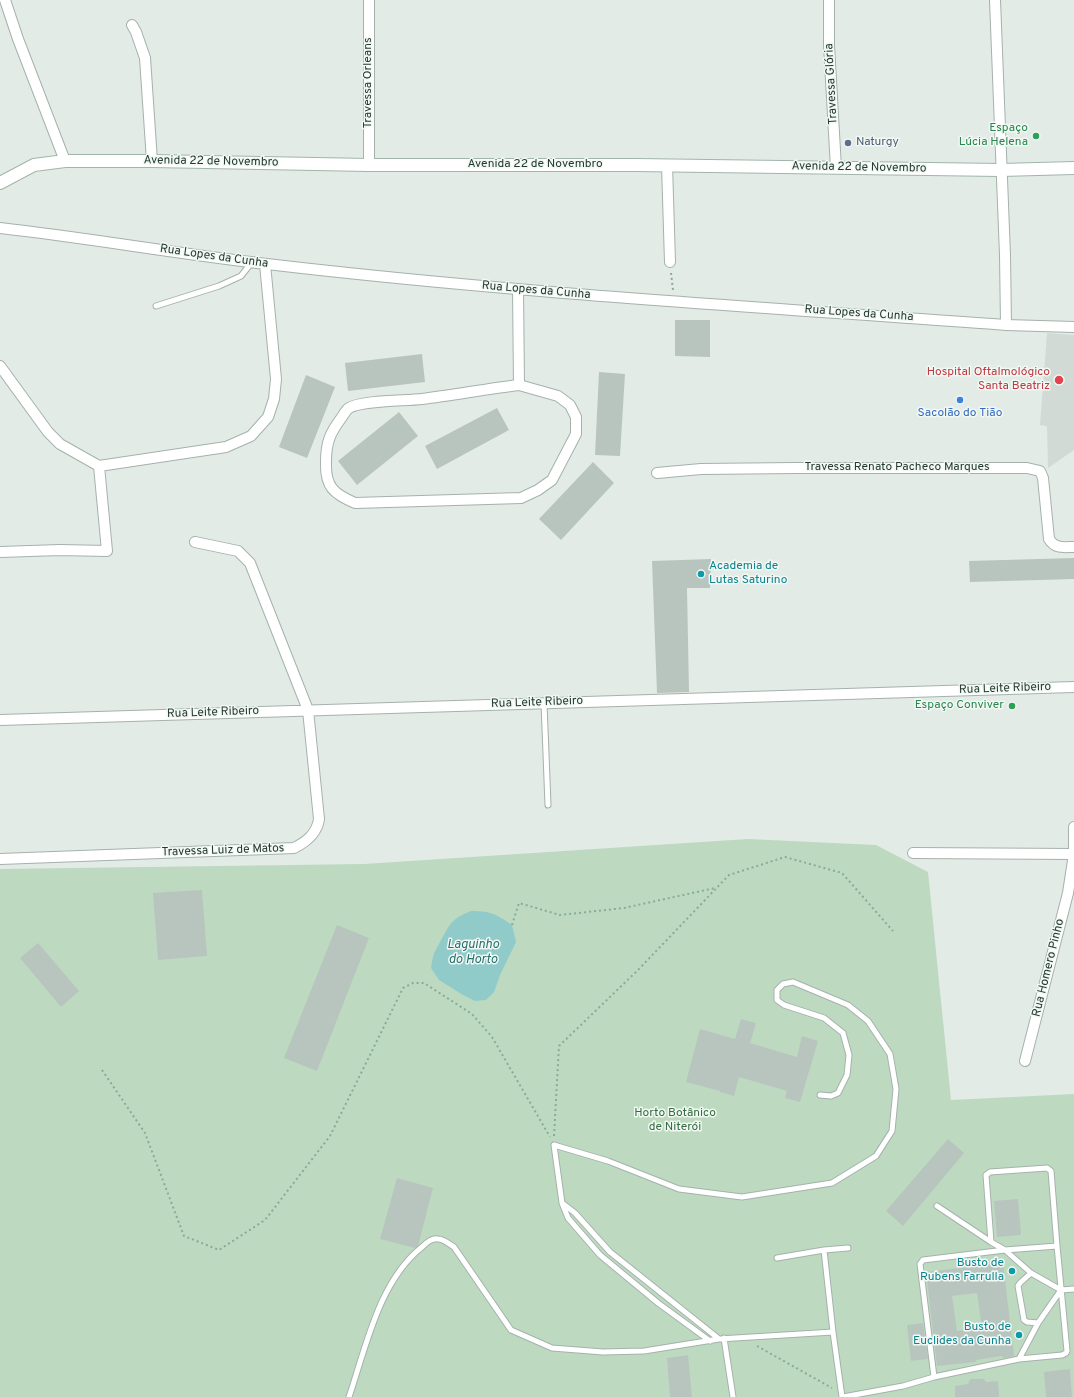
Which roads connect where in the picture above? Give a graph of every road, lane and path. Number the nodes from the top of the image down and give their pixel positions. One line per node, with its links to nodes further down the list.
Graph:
1 (5, 0): 6 (street)
2 (369, 0): 8 (street, Travessa Orleans)
3 (829, 0): 10 (street, Travessa Glória)
4 (995, 0): 12 (street)
5 (132, 26): 7 (street)
6 (65, 161): 7 (street, Avenida 22 de Novembro); 13 (street, Avenida 22 de Novembro)
7 (152, 161): 8 (street, Avenida 22 de Novembro)
8 (369, 165): 9 (street, Avenida 22 de Novembro)
9 (667, 165): 10 (street, Avenida 22 de Novembro); 16 (street)
10 (836, 168): 12 (street, Avenida 22 de Novembro)
11 (1074, 168): 12 (street, Avenida 22 de Novembro)
12 (1001, 170): 21 (street)
13 (0, 183)
14 (0, 228): 15 (street, Rua Lopes da Cunha)
15 (252, 262): 17 (street, Rua Lopes da Cunha); 20 (lane)
16 (670, 262): 19 (path)
17 (265, 264): 18 (street, Rua Lopes da Cunha); 25 (street)
18 (518, 290): 19 (street, Rua Lopes da Cunha); 24 (street)
19 (674, 301): 21 (street, Rua Lopes da Cunha)
20 (156, 306)
21 (1006, 325): 22 (street, Rua Lopes da Cunha)
22 (1074, 328)
23 (0, 366): 25 (street)
24 (519, 385): 24 (street)
25 (100, 466): 29 (street)
26 (657, 473): 28 (street, Travessa Renato Pacheco Marques)
27 (196, 542): 32 (street, Travessa Luiz de Matos)
28 (1074, 547)
29 (0, 552)
30 (1074, 687): 31 (street, Rua Leite Ribeiro)
31 (544, 703): 32 (street, Rua Leite Ribeiro); 34 (lane)
32 (308, 710): 33 (street, Rua Leite Ribeiro); 38 (street, Travessa Luiz de Matos)
33 (0, 720)
34 (548, 806)
35 (1074, 826): 37 (street, Rua Homero Pinho)
36 (913, 853): 37 (street)
37 (1074, 854): 42 (street, Rua Homero Pinho)
38 (0, 859)
39 (716, 888): 40 (path); 41 (path); 45 (path)
40 (512, 925)
41 (893, 931)
42 (1025, 1061)
43 (102, 1070): 45 (path)
44 (820, 1095): 45 (lane)
45 (554, 1145): 46 (lane)
46 (562, 1203): 60 (lane); 61 (lane)
47 (937, 1206): 48 (lane)
48 (991, 1242): 49 (lane); 52 (lane)
49 (1057, 1246): 52 (lane); 56 (lane)
50 (848, 1248): 51 (lane)
51 (824, 1250): 53 (lane); 58 (lane)
52 (1005, 1250): 54 (lane); 63 (lane)
53 (777, 1258)
54 (1030, 1272): 56 (lane); 57 (lane)
55 (1074, 1289): 56 (lane)
56 (1061, 1290): 57 (lane); 62 (lane)
57 (1038, 1323): 62 (lane)
58 (833, 1332): 59 (lane); 64 (lane)
59 (742, 1337): 60 (lane); 64 (path)
60 (722, 1339): 61 (lane); 66 (lane)
61 (710, 1341): 65 (lane)
62 (1019, 1359): 63 (lane)
63 (934, 1377): 64 (lane)
64 (842, 1396)
65 (349, 1397)
66 (734, 1397)

